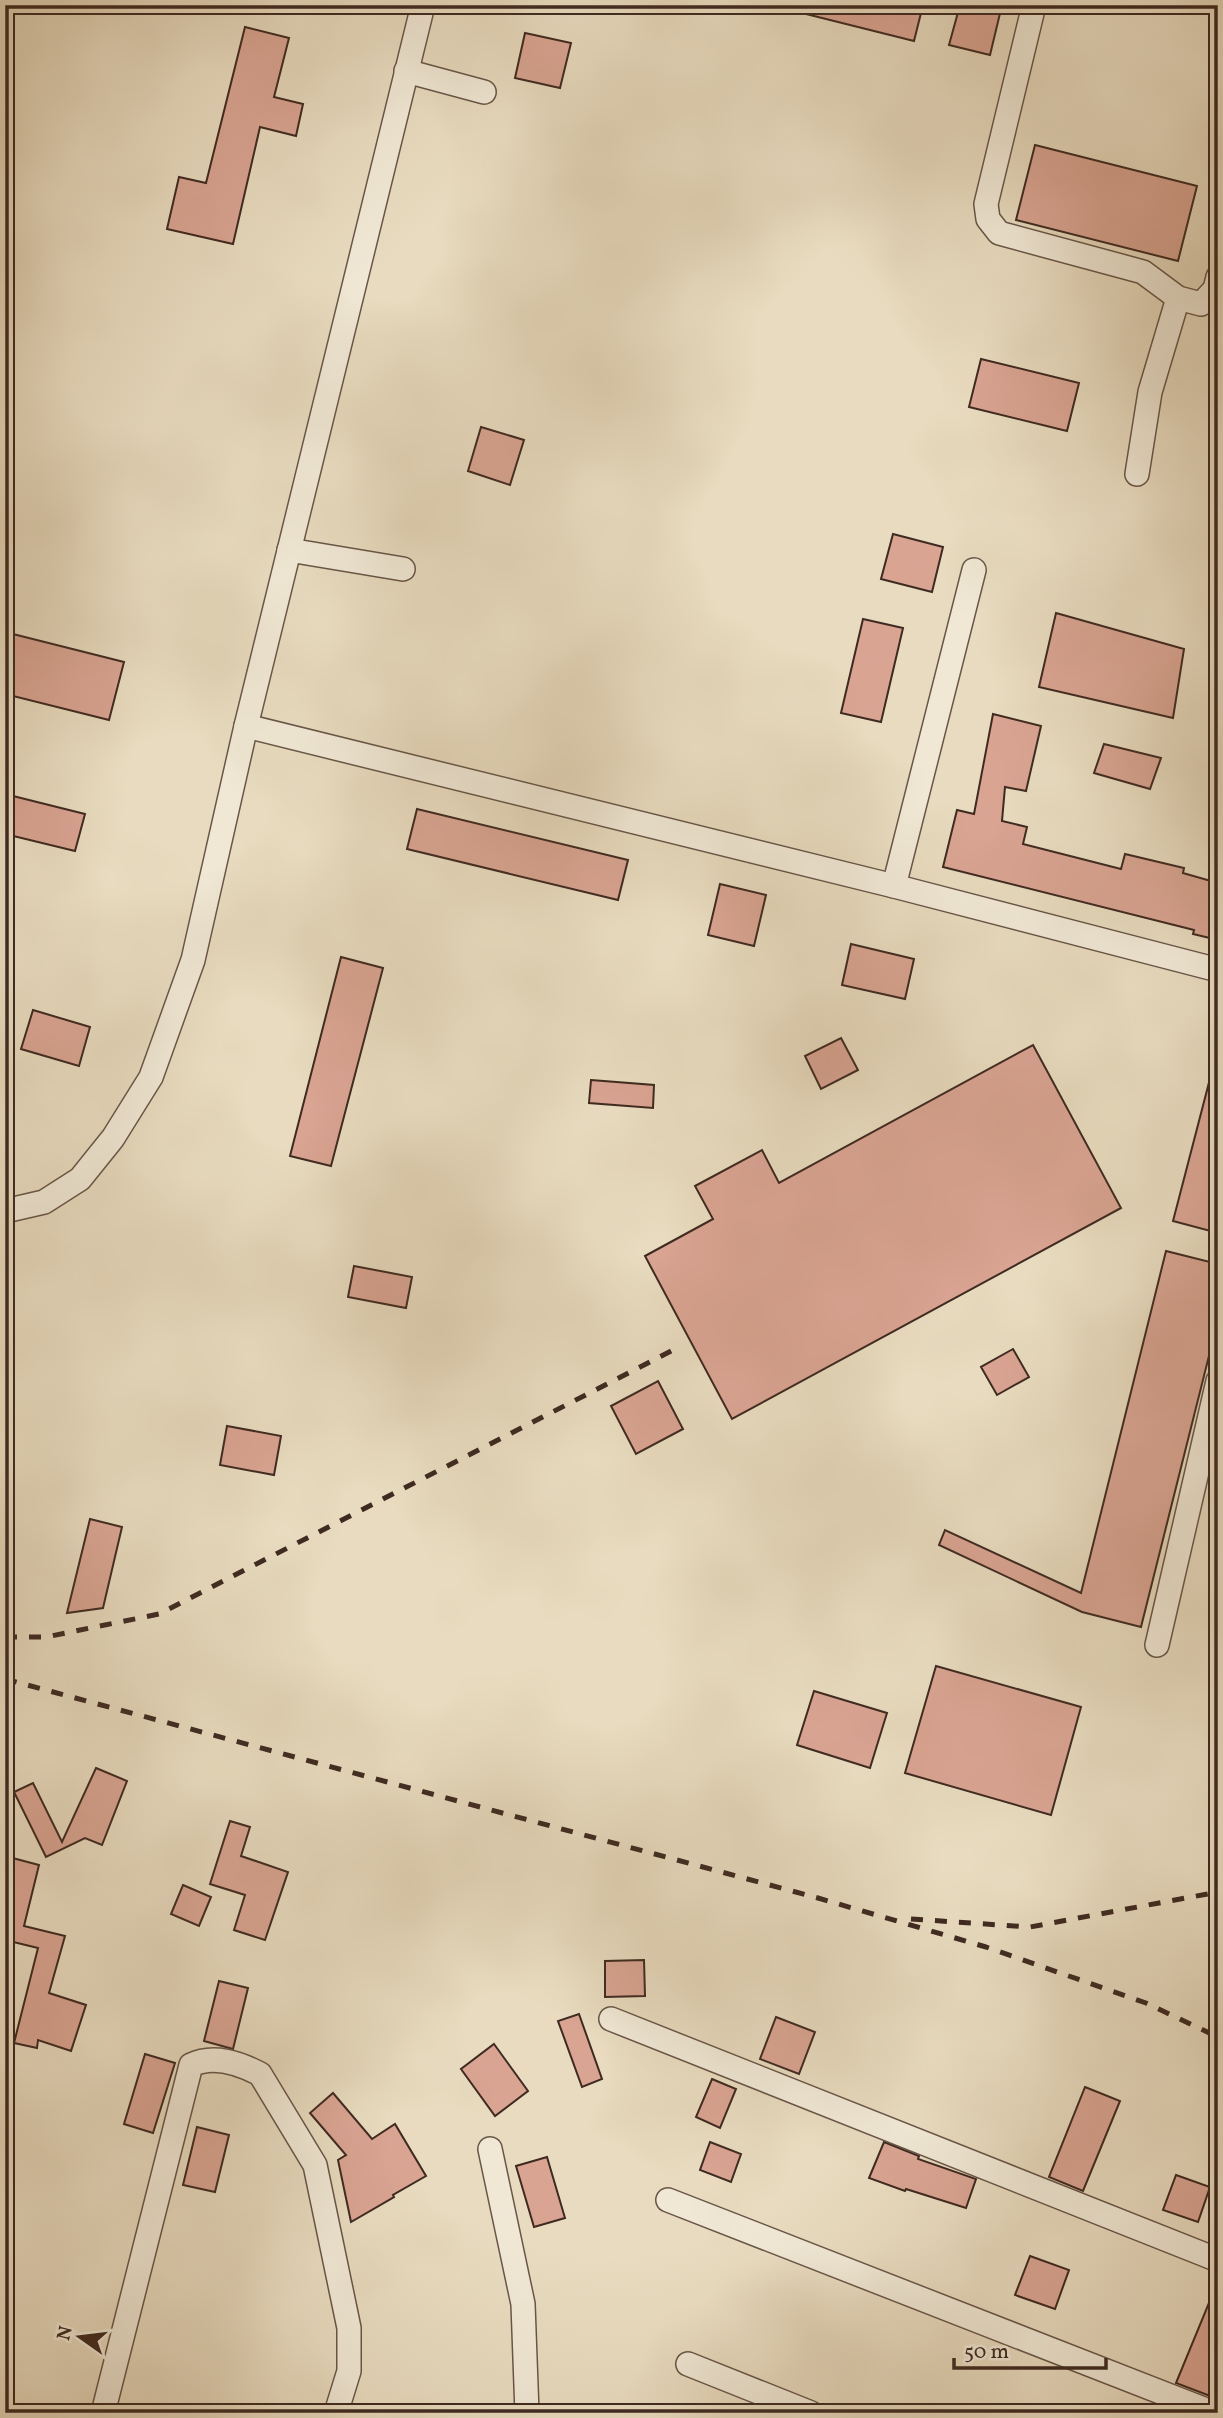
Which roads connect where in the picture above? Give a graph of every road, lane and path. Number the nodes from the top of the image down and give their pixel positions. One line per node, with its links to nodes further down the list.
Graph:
1 (423, 5): 3 (street)
2 (1034, 5): 6 (street)
3 (406, 71): 4 (street); 8 (street)
4 (484, 92)
5 (1218, 277): 6 (street)
6 (1178, 299): 7 (street)
7 (1137, 474)
8 (289, 550): 9 (street); 11 (street)
9 (402, 569)
10 (974, 570): 12 (street)
11 (246, 726): 12 (street); 14 (street)
12 (894, 886): 13 (street)
13 (1218, 970)
14 (5, 1211)
15 (1218, 1381): 16 (street)
16 (1157, 1645)
17 (611, 2019): 20 (street)
18 (490, 2150): 24 (street)
19 (668, 2200): 26 (street)
20 (1218, 2260)
21 (688, 2364): 25 (street)
22 (103, 2413): 23 (street)
23 (337, 2413)
24 (527, 2413)
25 (811, 2413)
26 (1214, 2413)

